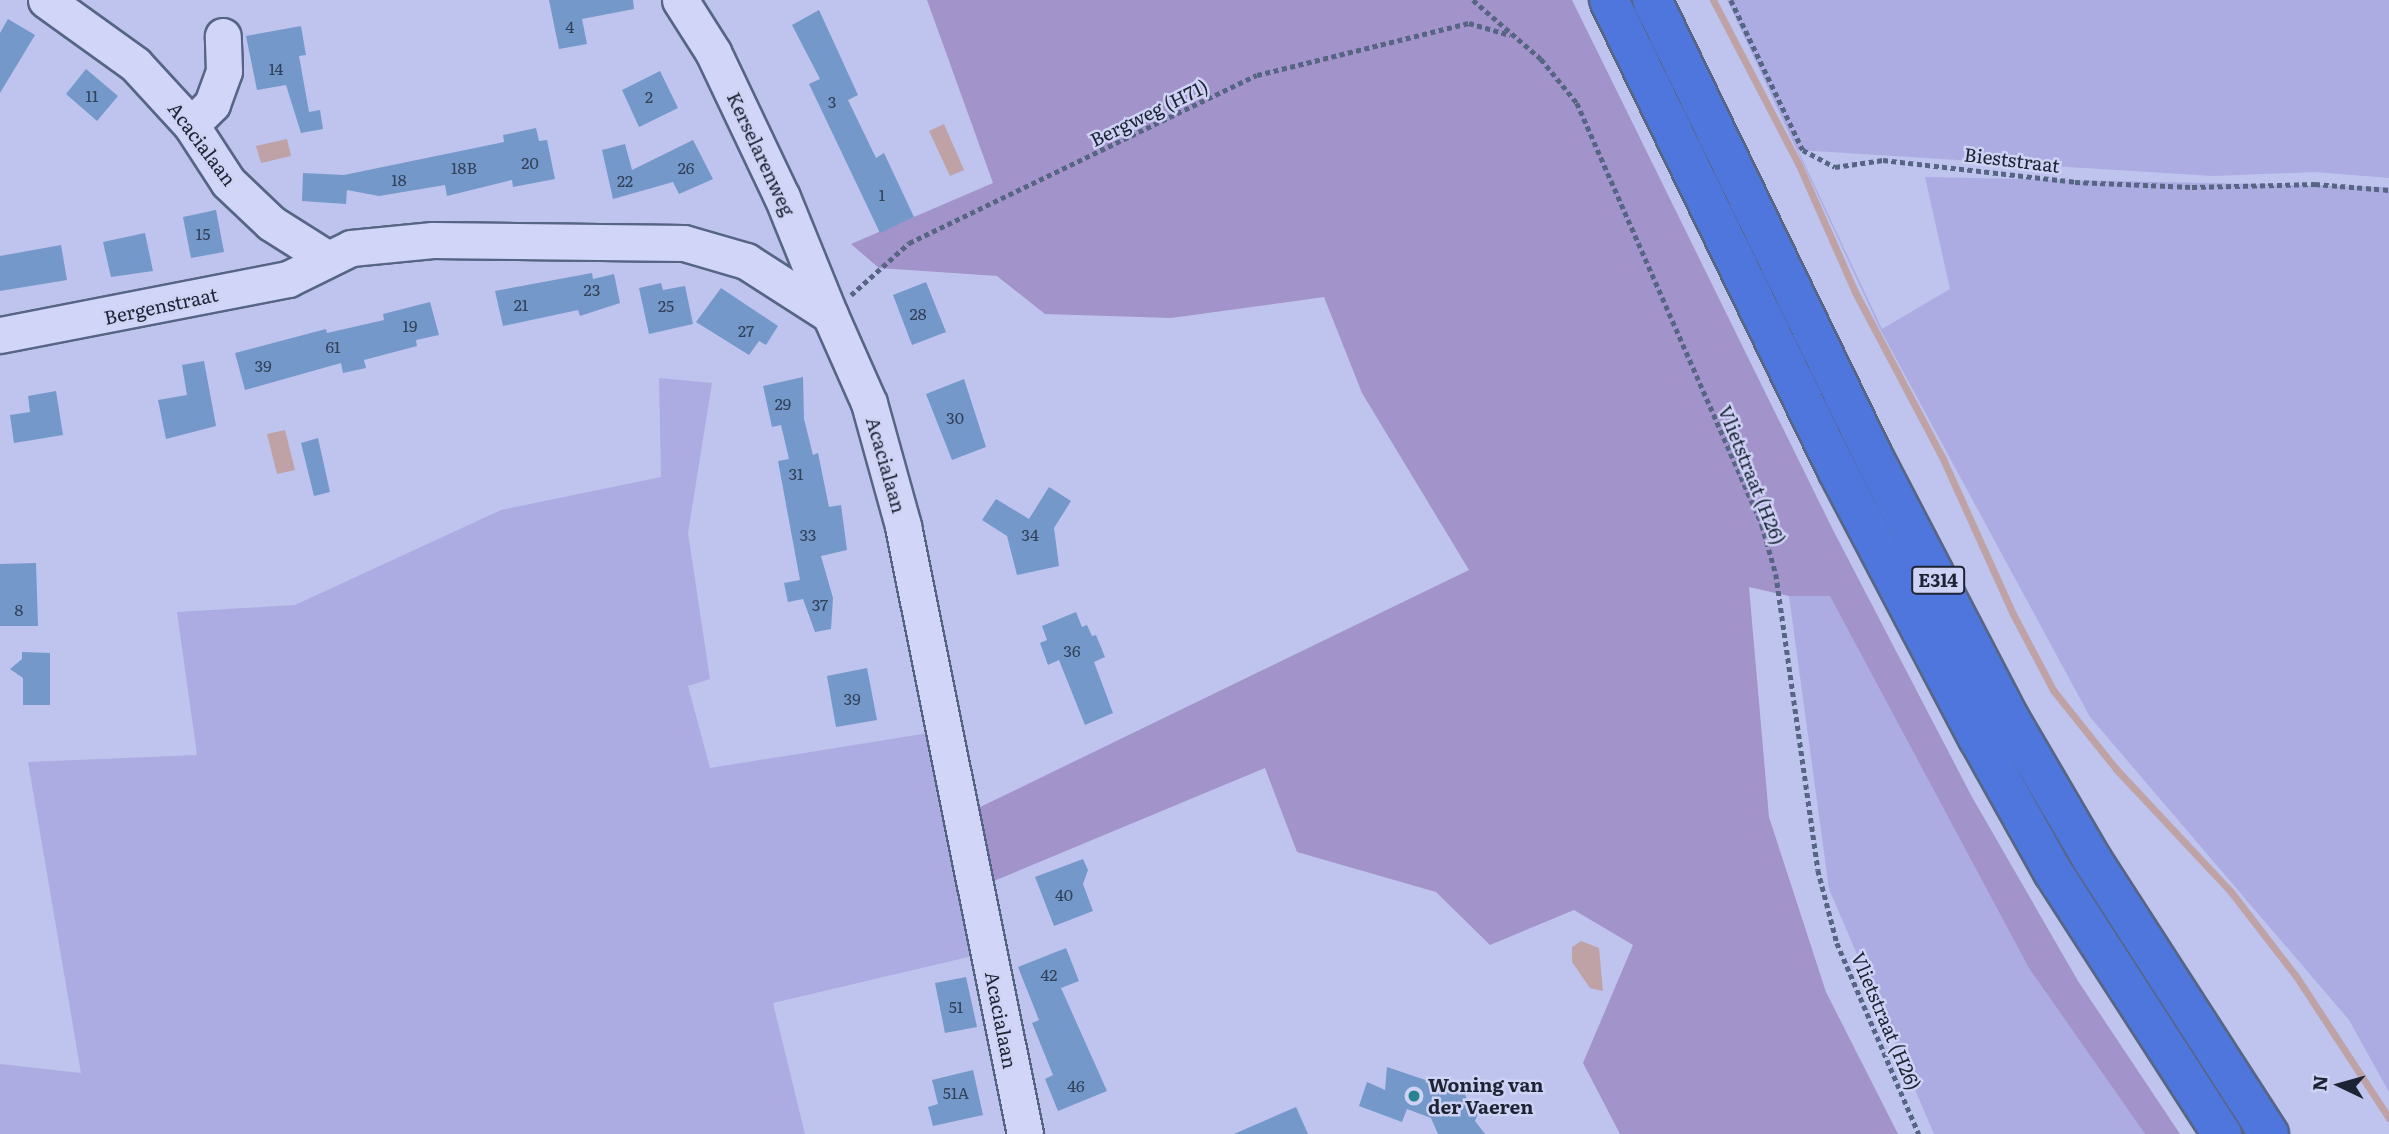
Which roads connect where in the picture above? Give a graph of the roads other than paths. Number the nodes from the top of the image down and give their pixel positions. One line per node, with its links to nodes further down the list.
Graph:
1 (47, 0): 6 (street, Acacialaan)
2 (680, 0): 8 (street, Kerselarenweg)
3 (1609, 0): 11 (highway, E314)
4 (1652, 0): 12 (highway, E314)
5 (223, 36): 6 (street)
6 (191, 125): 7 (street, Acacialaan)
7 (323, 261): 8 (street); 9 (street, Bergenstraat)
8 (830, 315): 10 (street, Acacialaan)
9 (0, 335)
10 (1025, 1134)
11 (2222, 1134)
12 (2269, 1134)

